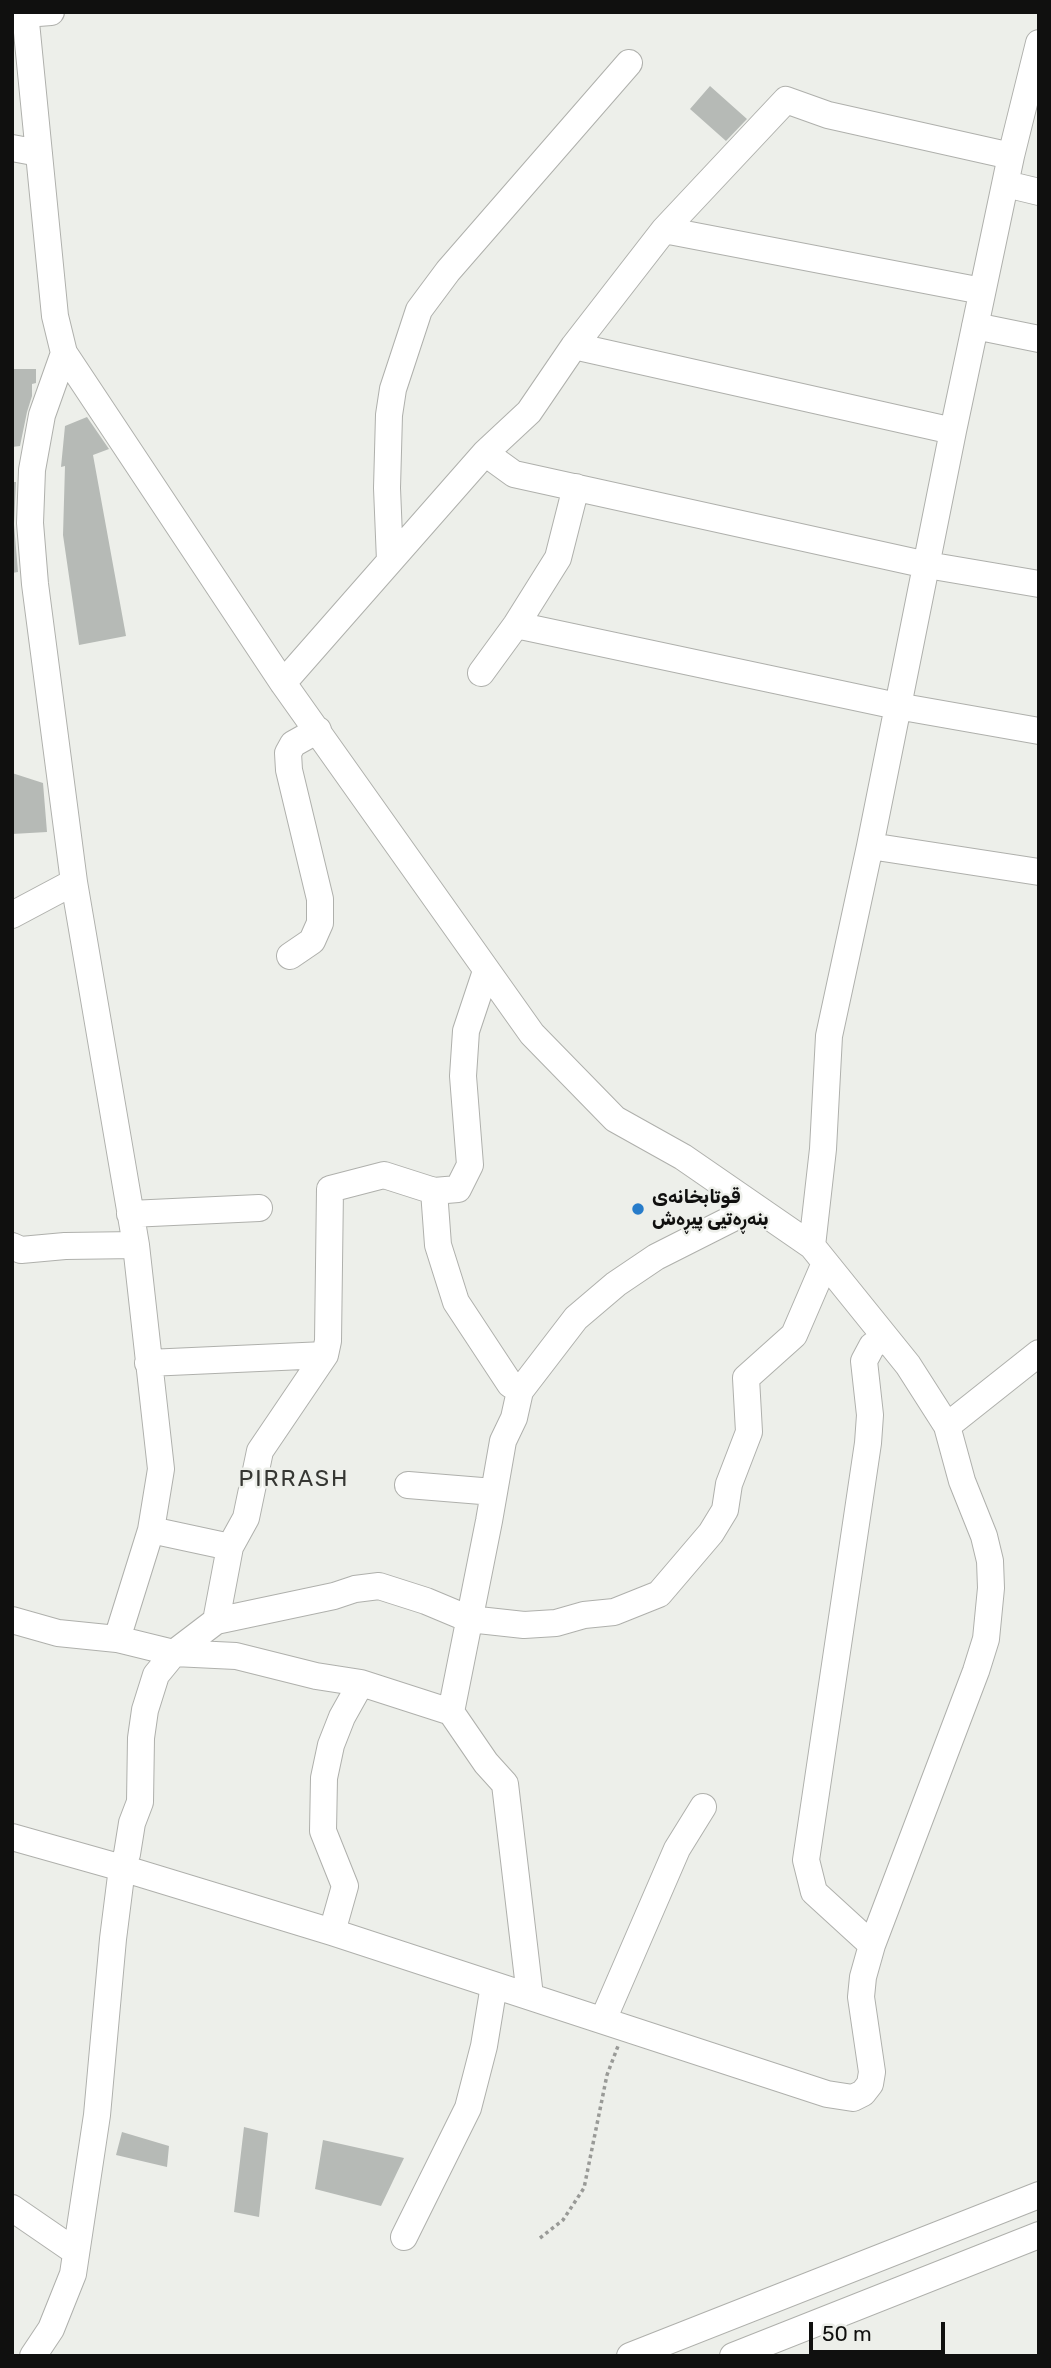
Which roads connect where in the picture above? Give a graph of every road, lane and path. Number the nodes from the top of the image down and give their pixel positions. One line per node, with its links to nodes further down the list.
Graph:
1 (51, 12): 2 (street)
2 (25, 13): 6 (street)
3 (1039, 43): 7 (street)
4 (629, 63): 19 (street)
5 (12, 148): 6 (street)
6 (39, 153): 15 (street)
7 (1011, 156): 8 (street); 10 (street)
8 (1006, 184): 9 (street); 11 (street)
9 (1039, 192)
10 (664, 230): 11 (street); 14 (street)
11 (982, 291): 12 (street)
12 (975, 326): 13 (street); 16 (street)
13 (1039, 339)
14 (573, 346): 16 (street); 17 (street)
15 (64, 353): 24 (street); 30 (street)
16 (953, 431): 20 (street)
17 (485, 453): 18 (street); 19 (street)
18 (576, 487): 20 (street); 22 (street)
19 (390, 561): 24 (street)
20 (927, 565): 21 (street); 25 (street)
21 (1039, 584)
22 (516, 625): 23 (street); 25 (street)
23 (481, 673)
24 (283, 683): 26 (street)
25 (898, 706): 27 (street); 28 (street)
26 (318, 730): 32 (street); 33 (street)
27 (1039, 731)
28 (870, 846): 29 (street); 40 (street)
29 (1039, 872)
30 (74, 882): 31 (street); 37 (street)
31 (12, 915)
32 (290, 956)
33 (486, 971): 34 (street); 35 (street)
34 (434, 1191): 43 (street); 45 (street)
35 (755, 1207): 40 (street); 45 (street)
36 (259, 1208): 37 (street)
37 (131, 1214): 38 (street)
38 (136, 1245): 39 (street); 44 (street)
39 (15, 1250)
40 (819, 1255): 41 (street); 51 (street)
41 (886, 1337): 46 (street); 62 (street)
42 (1039, 1353): 46 (street)
43 (325, 1355): 44 (street); 50 (street)
44 (148, 1363): 49 (street)
45 (520, 1391): 48 (street)
46 (947, 1426): 62 (street)
47 (408, 1486): 48 (street)
48 (494, 1492): 51 (street)
49 (150, 1530): 50 (street); 54 (street)
50 (230, 1547): 53 (street)
51 (469, 1619): 53 (street); 57 (street)
52 (12, 1620): 54 (street)
53 (216, 1621): 55 (street)
54 (117, 1639): 55 (street)
55 (174, 1653): 56 (street); 60 (street)
56 (362, 1683): 57 (street); 61 (street)
57 (451, 1712): 64 (street)
58 (703, 1807): 65 (street)
59 (12, 1838): 60 (street)
60 (122, 1868): 61 (street); 71 (street)
61 (332, 1933): 63 (street)
62 (872, 1944): 65 (street)
63 (494, 1985): 64 (street); 69 (street)
64 (530, 1996): 65 (street)
65 (614, 2024): 70 (path)
66 (1039, 2195): 73 (street)
67 (12, 2208): 71 (street)
68 (1039, 2235): 74 (street)
69 (404, 2237)
70 (540, 2238)
71 (76, 2252): 72 (street)
72 (33, 2356)
73 (630, 2356)
74 (733, 2356)

